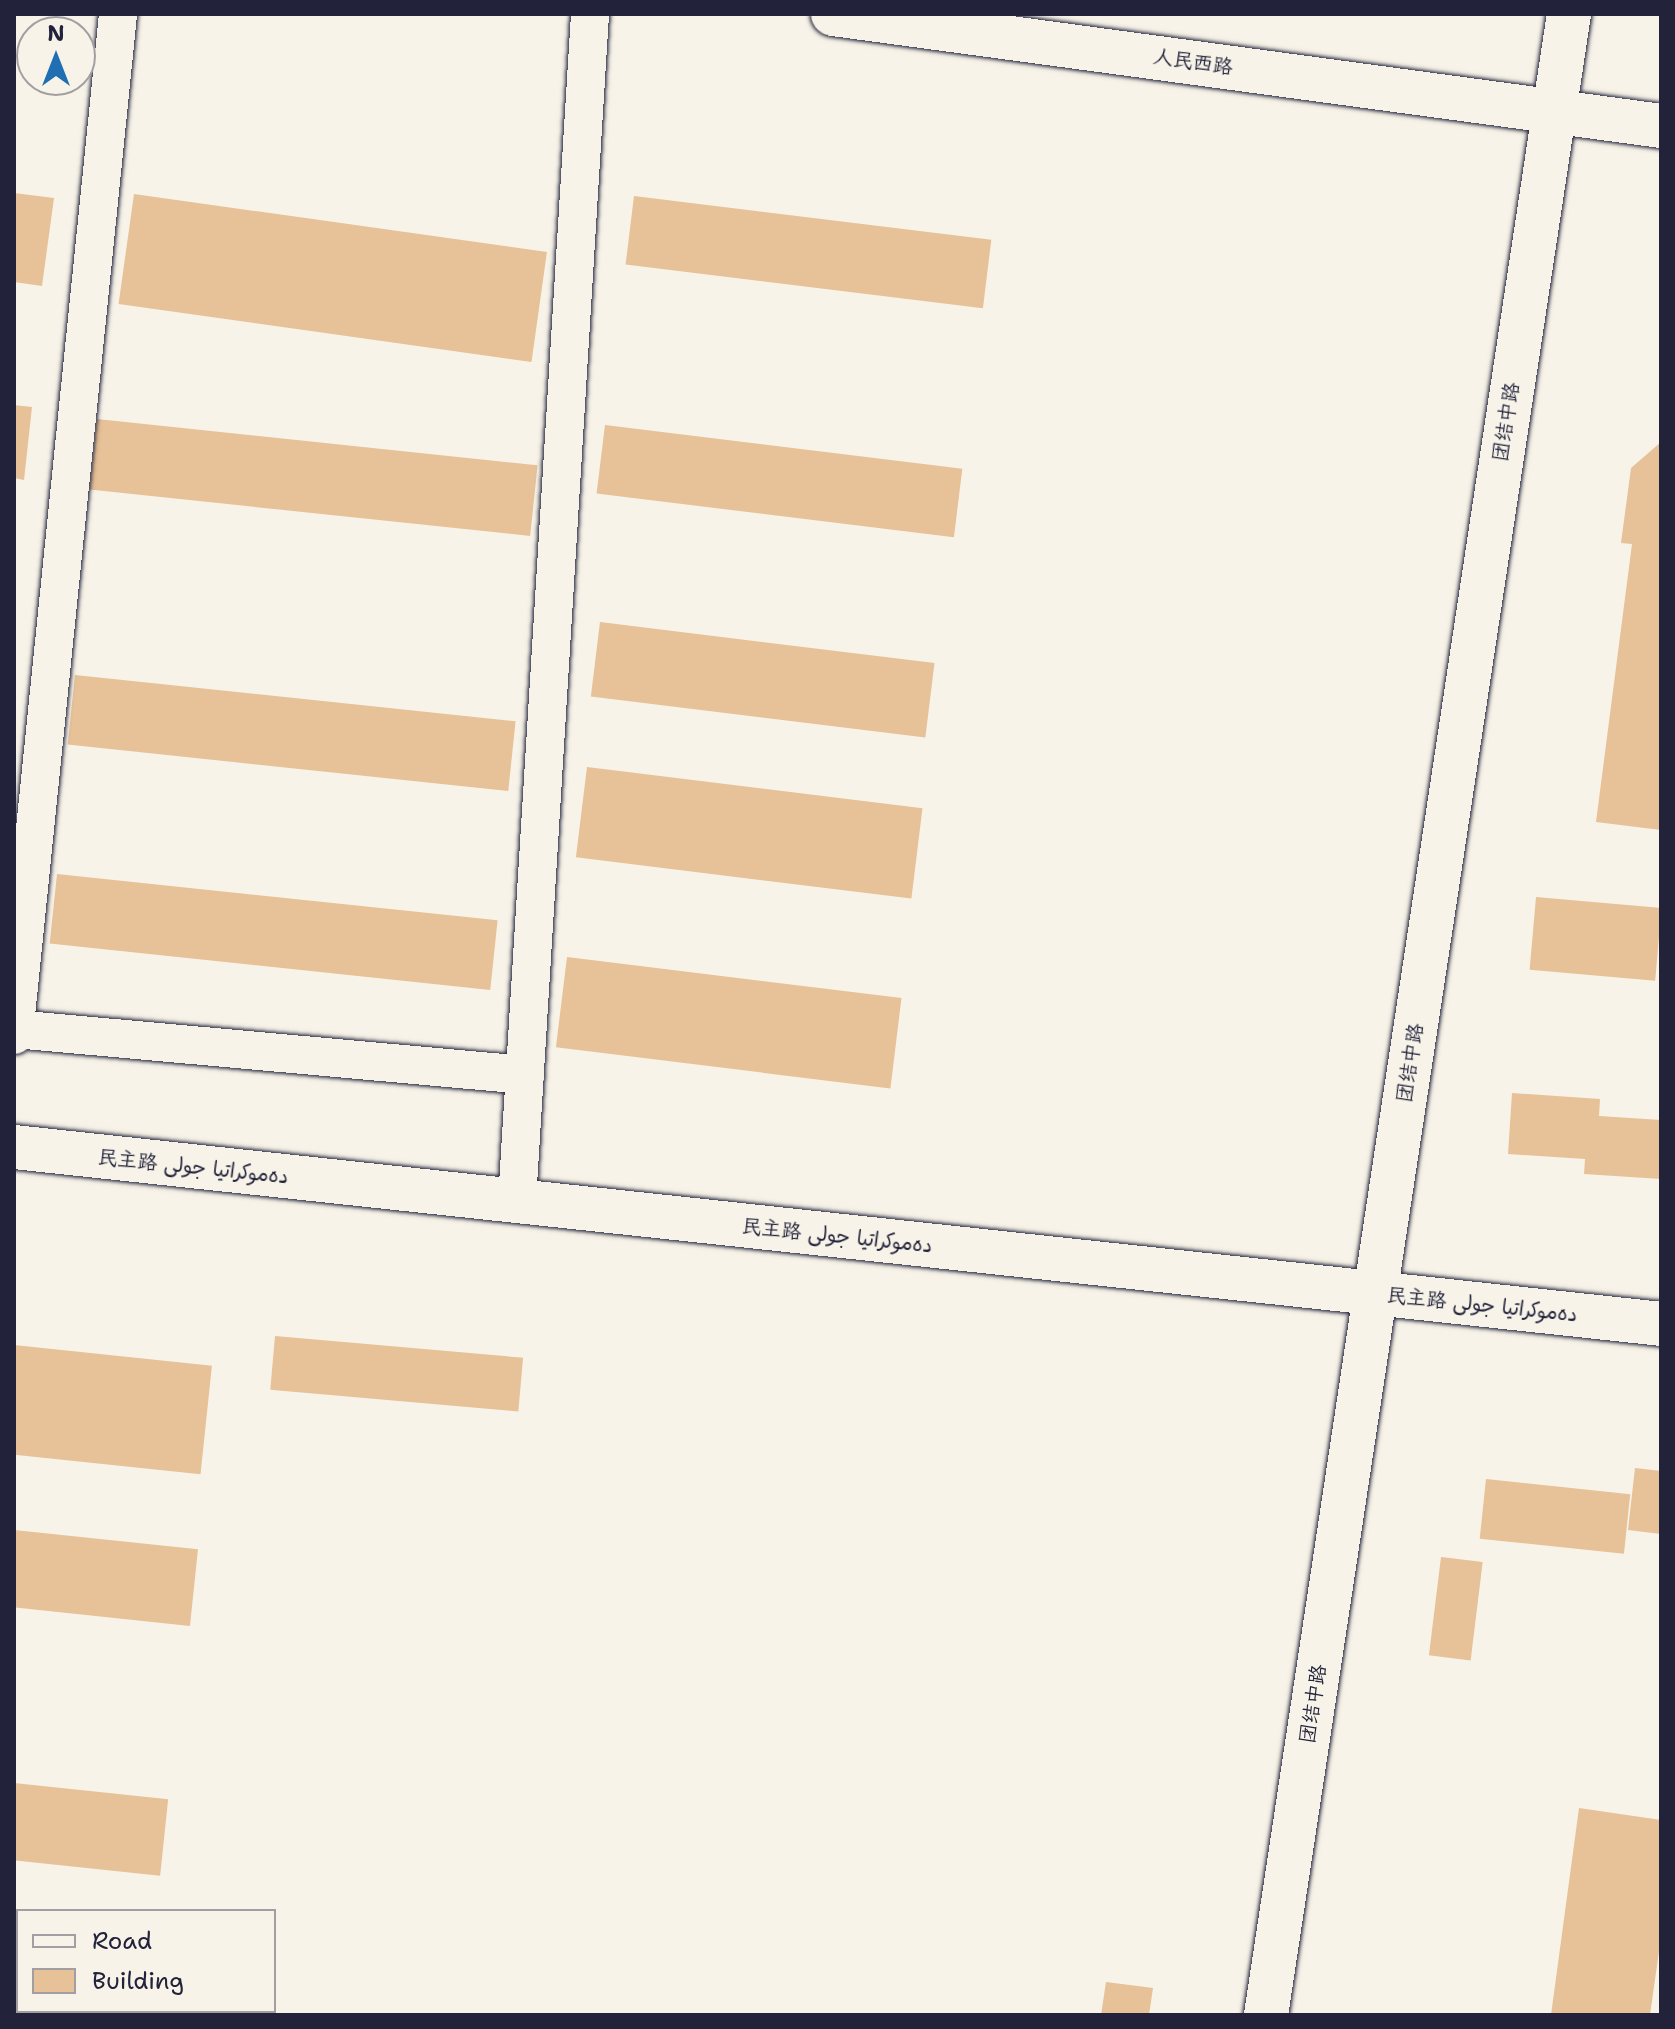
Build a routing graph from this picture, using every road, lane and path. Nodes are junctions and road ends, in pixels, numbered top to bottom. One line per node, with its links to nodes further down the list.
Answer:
1 (118, 14): 7 (street)
2 (590, 14): 9 (street)
3 (833, 14): 5 (main road, 人民西路)
4 (1569, 14): 5 (main road, 团结中路)
5 (1553, 111): 6 (main road, 人民西路); 12 (main road, 团结中路)
6 (1661, 126)
7 (14, 1029): 8 (street); 9 (street)
8 (14, 1035)
9 (525, 1075): 11 (street)
10 (14, 1147): 11 (main road, 民主路 دەموكراتيا جولى)
11 (517, 1201): 12 (main road, 民主路 دەموكراتيا جولى)
12 (1375, 1294): 13 (main road, 民主路 دەموكراتيا جولى); 14 (main road, 团结中路)
13 (1661, 1324)
14 (1266, 2015)

